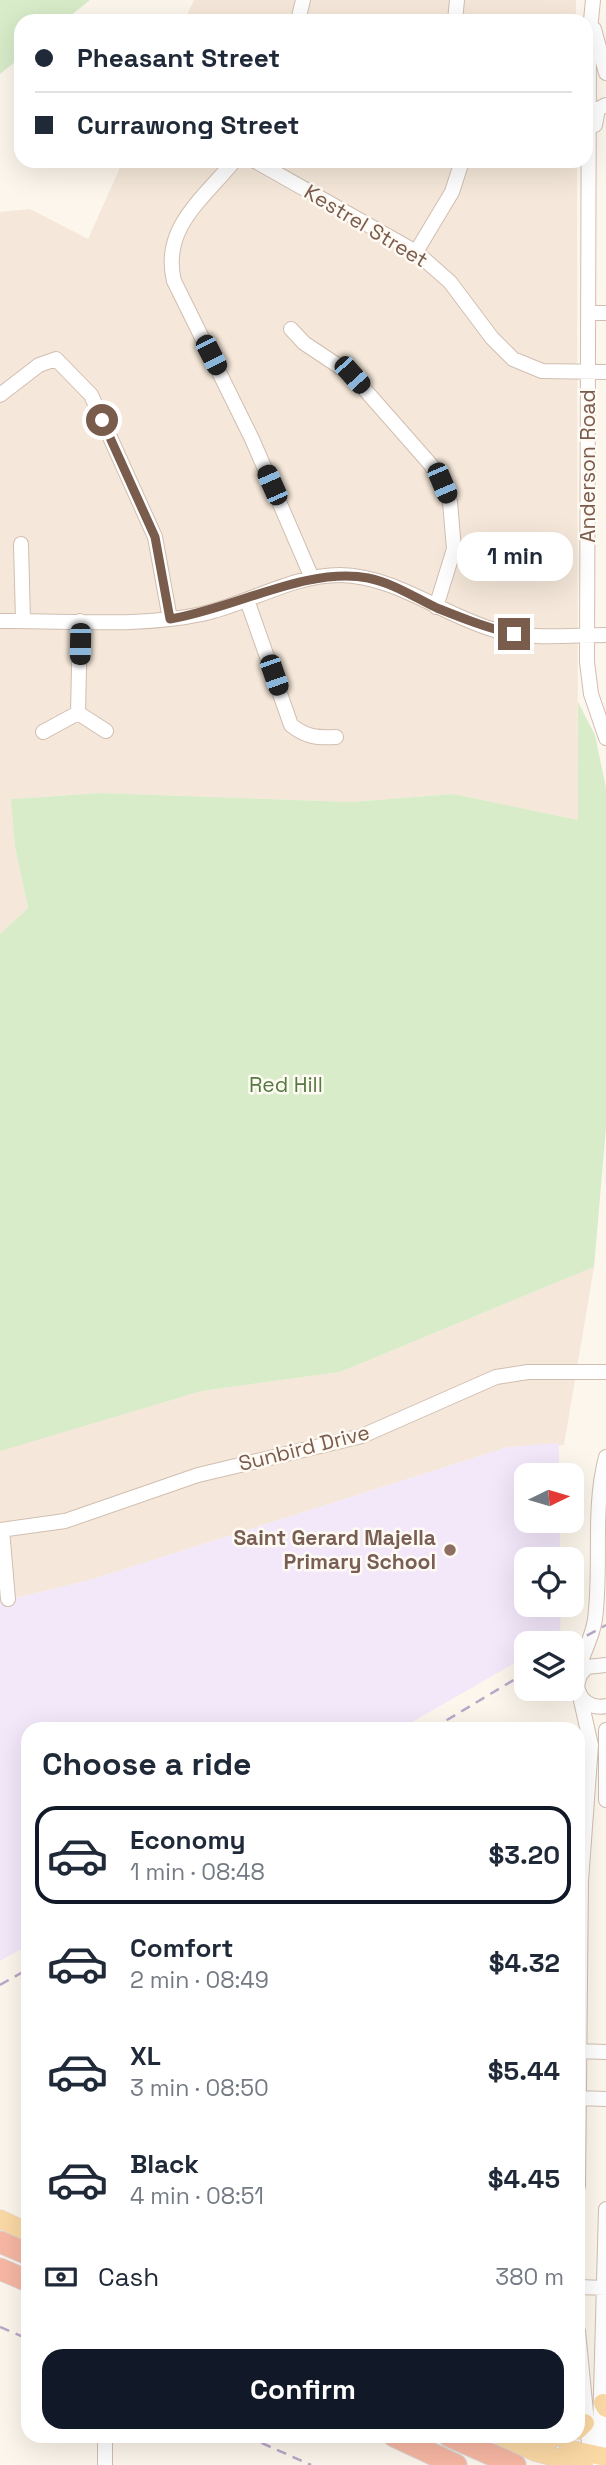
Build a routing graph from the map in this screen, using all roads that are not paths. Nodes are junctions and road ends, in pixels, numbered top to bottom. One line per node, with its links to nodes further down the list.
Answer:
1 (593, 0): 2 (street, Anderson Road)
2 (593, 24): 3 (street, Anderson Road)
3 (606, 73)
4 (606, 105): 9 (street)
5 (228, 168): 18 (street)
6 (266, 168): 10 (street, Kestrel Street)
7 (460, 168): 10 (street)
8 (589, 168): 9 (street, Anderson Road)
9 (589, 192): 11 (street, Anderson Road)
10 (416, 252): 14 (street, Kestrel Street)
11 (588, 313): 12 (street); 14 (street, Anderson Road)
12 (606, 313)
13 (291, 329): 20 (street)
14 (588, 372): 15 (street, Kestrel Street); 25 (street, Anderson Road)
15 (606, 372)
16 (0, 396): 21 (street)
17 (20, 544): 23 (street)
18 (312, 578): 19 (street); 20 (street)
19 (247, 600): 21 (street); 30 (street)
20 (436, 607): 25 (street)
21 (170, 619): 24 (street)
22 (0, 621): 23 (street)
23 (23, 621): 24 (street)
24 (80, 621): 27 (street)
25 (587, 635): 26 (street); 31 (street, Anderson Road)
26 (606, 635)
27 (78, 713): 28 (street); 29 (street)
28 (106, 731)
29 (43, 732)
30 (336, 737)
31 (606, 738)
32 (606, 1372): 35 (street, Sunbird Drive)
33 (606, 1457): 34 (street)
34 (604, 1476): 37 (street)
35 (1, 1530): 36 (street)
36 (8, 1599)
37 (584, 1651)
38 (606, 1665): 39 (street)
39 (584, 1670)
40 (584, 1697): 42 (street)
41 (581, 1701): 45 (street)
42 (606, 1706)
43 (606, 1730): 44 (street)
44 (606, 1800)
45 (585, 1836)
46 (585, 2051): 47 (street)
47 (606, 2052)
48 (585, 2098): 49 (street)
49 (606, 2099)
50 (606, 2209): 58 (street)
51 (0, 2219): 52 (main road)
52 (21, 2229)
53 (0, 2242): 54 (highway)
54 (21, 2251)
55 (0, 2269): 56 (highway)
56 (21, 2278)
57 (585, 2287): 58 (street)
58 (606, 2288): 59 (street)
59 (604, 2405): 66 (street)
60 (585, 2436): 66 (street)
61 (105, 2443): 67 (street)
62 (409, 2443): 68 (highway)
63 (465, 2443): 69 (highway)
64 (516, 2443): 66 (main road)
65 (559, 2443): 66 (main road)
66 (595, 2460)
67 (105, 2465)
68 (456, 2465)
69 (515, 2465)

